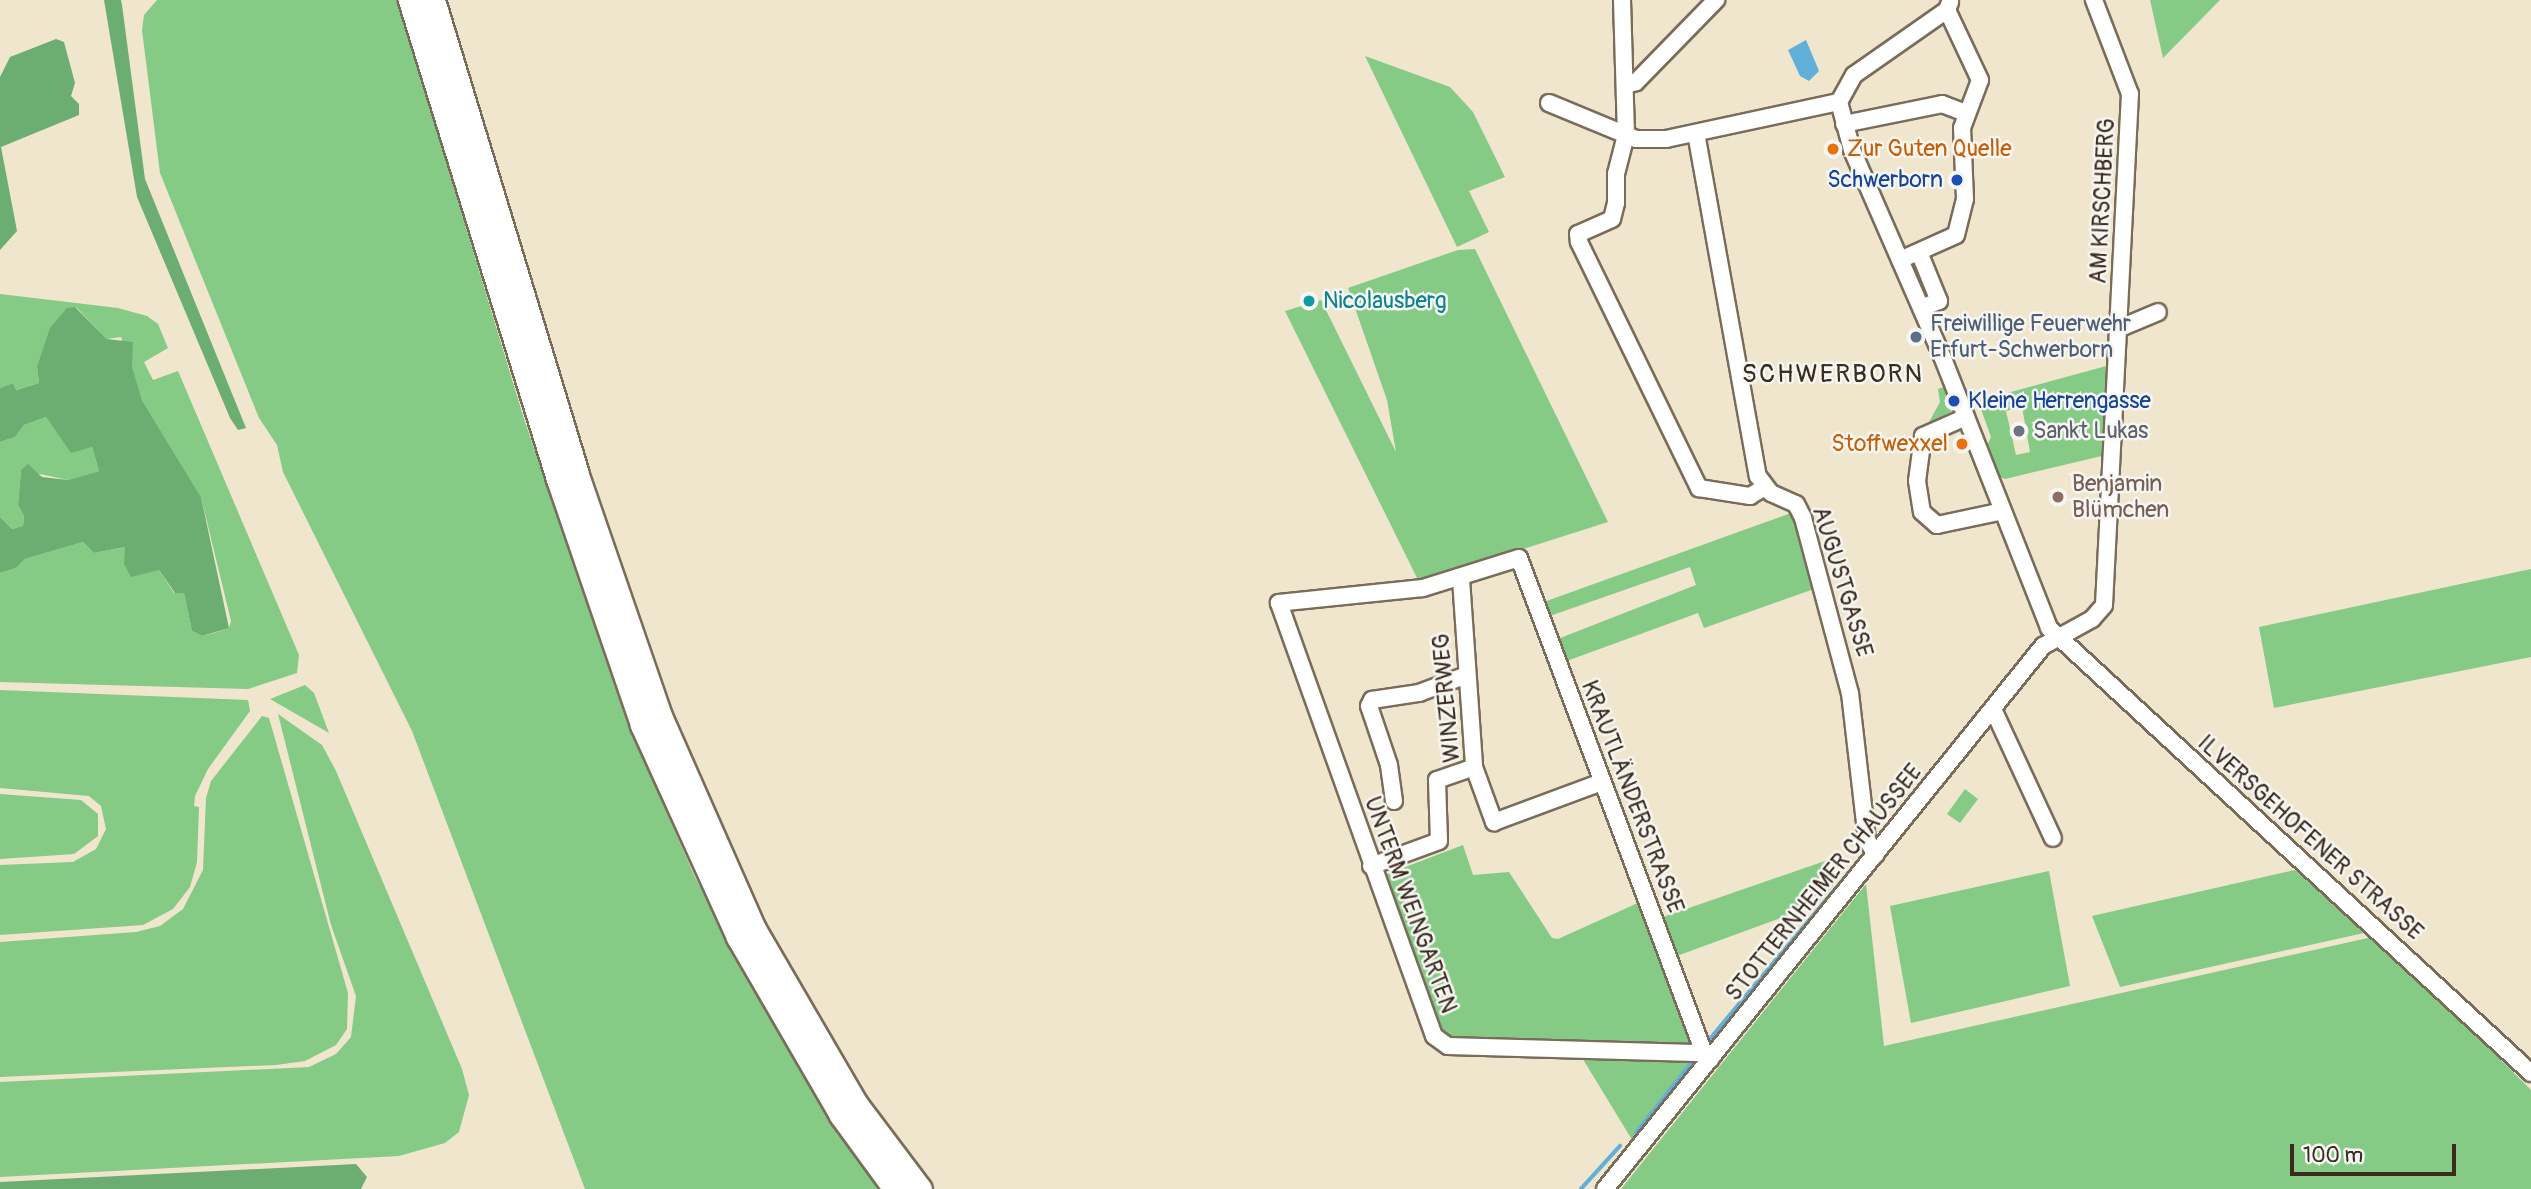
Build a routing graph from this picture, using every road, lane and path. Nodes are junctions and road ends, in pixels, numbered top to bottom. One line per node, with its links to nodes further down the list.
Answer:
1 (410, 0): 34 (highway)
2 (433, 0): 35 (highway)
3 (1622, 0): 7 (street)
4 (1716, 0): 7 (street)
5 (2094, 0): 18 (street, AM KIRSCHBERG)
6 (1949, 5): 8 (street); 10 (street)
7 (1625, 85): 13 (street)
8 (1839, 102): 11 (street, ILVERSGEHOFENER STRASSE); 12 (street)
9 (1549, 103): 13 (street)
10 (1966, 113): 11 (street); 14 (street)
11 (1844, 124): 15 (street, ILVERSGEHOFENER STRASSE)
12 (1696, 133): 13 (street); 20 (street)
13 (1626, 135): 20 (street)
14 (1919, 252): 15 (street); 16 (street)
15 (1900, 260): 16 (street, ILVERSGEHOFENER STRASSE)
16 (1921, 308): 19 (street, ILVERSGEHOFENER STRASSE)
17 (2158, 312): 18 (street)
18 (2120, 328): 23 (street, AM KIRSCHBERG)
19 (1966, 417): 21 (street, ILVERSGEHOFENER STRASSE); 21 (street)
20 (1765, 487): 30 (street, AUGUSTGASSE)
21 (2003, 511): 23 (street, ILVERSGEHOFENER STRASSE)
22 (1461, 579): 24 (street, WINZERWEG); 27 (street, KRAUTLÄNDERSTRASSE); 31 (street, UNTERM WEINGARTEN)
23 (2057, 637): 25 (street, STOTTERNHEIMER CHAUSSEE); 33 (street, ILVERSGEHOFENER STRASSE)
24 (1466, 675): 26 (street, WINZERWEG); 28 (street)
25 (1993, 709): 29 (street); 30 (street, STOTTERNHEIMER CHAUSSEE)
26 (1474, 767): 27 (street, WINZERWEG); 31 (street)
27 (1602, 782): 32 (street, KRAUTLÄNDERSTRASSE)
28 (1394, 800)
29 (2053, 838)
30 (1876, 855): 32 (street, STOTTERNHEIMER CHAUSSEE)
31 (1371, 866): 32 (street, UNTERM WEINGARTEN)
32 (1707, 1056): 36 (street, STOTTERNHEIMER CHAUSSEE)
33 (2531, 1073)
34 (895, 1189)
35 (920, 1189)
36 (1605, 1189)

